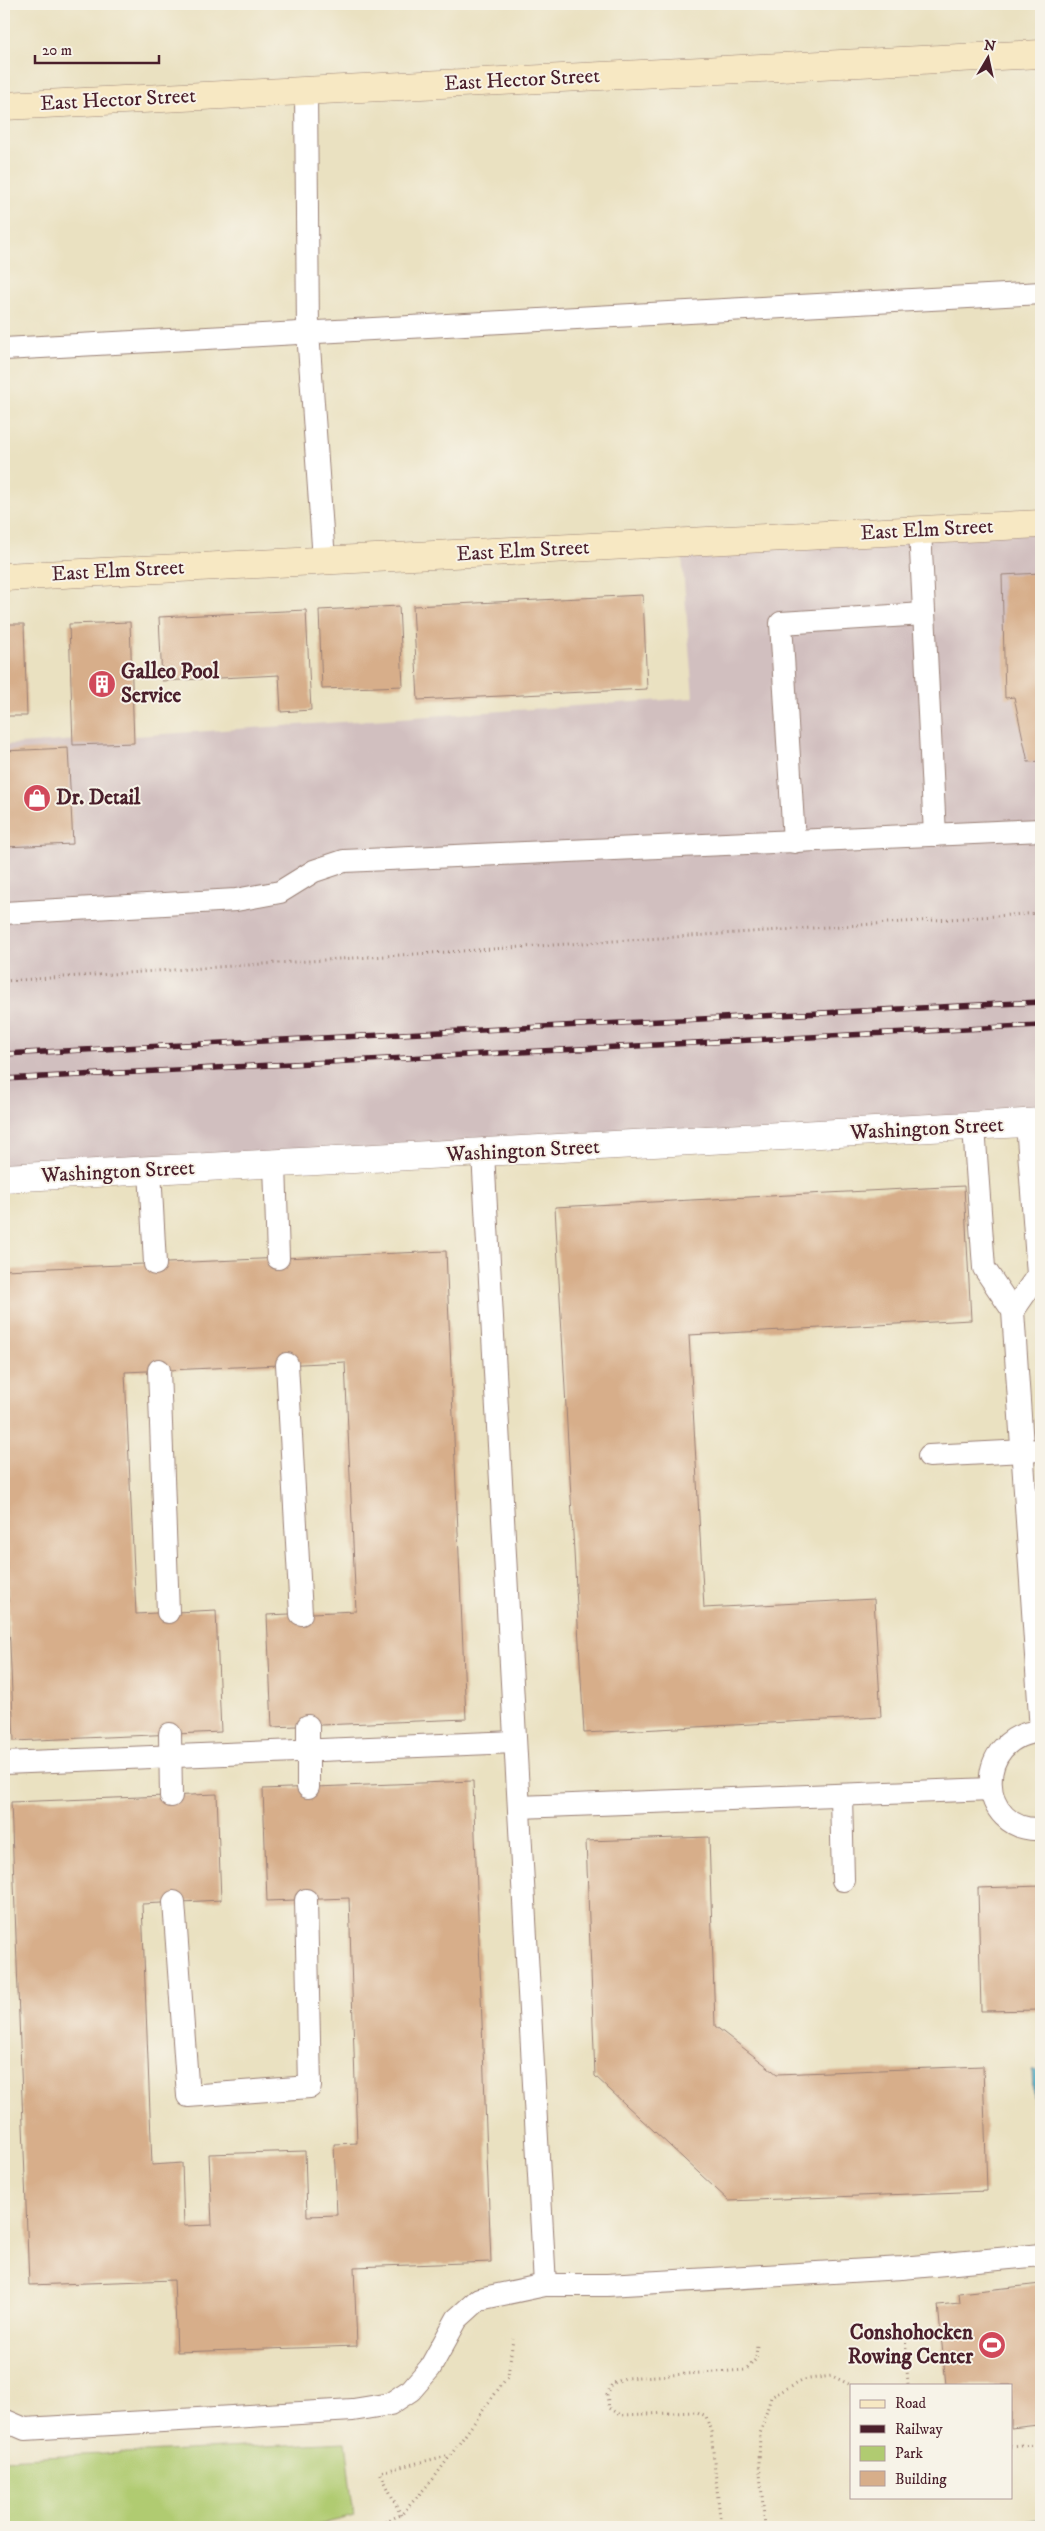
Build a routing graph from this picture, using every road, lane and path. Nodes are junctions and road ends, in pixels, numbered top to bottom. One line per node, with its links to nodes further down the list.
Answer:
1 (1041, 54): 2 (main road, East Hector Street)
2 (306, 91): 3 (main road, East Hector Street); 5 (lane)
3 (4, 106)
4 (1041, 293): 5 (lane)
5 (308, 332): 6 (lane); 9 (lane)
6 (4, 349)
7 (1041, 524): 8 (main road, East Elm Street)
8 (920, 530): 9 (main road, East Elm Street); 11 (lane)
9 (324, 560): 10 (main road, East Elm Street)
10 (4, 577)
11 (924, 614): 13 (lane); 14 (lane)
12 (1041, 830): 13 (lane)
13 (935, 835): 14 (lane)
14 (794, 842): 15 (lane)
15 (4, 913)
16 (1041, 913): 17 (path)
17 (4, 981)
18 (1034, 1123): 19 (street, Washington Street); 26 (lane)
19 (974, 1127): 20 (street, Washington Street); 26 (lane)
20 (483, 1153): 21 (street, Washington Street); 35 (lane)
21 (275, 1164): 22 (street, Washington Street); 24 (lane)
22 (150, 1170): 23 (street, Washington Street); 25 (lane)
23 (4, 1178)
24 (278, 1258)
25 (155, 1264)
26 (1014, 1311): 29 (lane)
27 (287, 1364): 32 (lane)
28 (159, 1370): 31 (lane)
29 (1032, 1451): 30 (lane); 34 (lane)
30 (928, 1456)
31 (168, 1612)
32 (301, 1614)
33 (308, 1726): 37 (lane)
34 (1041, 1731): 40 (lane)
35 (515, 1742): 37 (lane); 43 (lane)
36 (171, 1745): 37 (lane); 38 (lane); 42 (lane)
37 (309, 1751): 39 (lane)
38 (4, 1763)
39 (308, 1787)
40 (991, 1789): 41 (lane); 44 (lane)
41 (841, 1795): 43 (lane); 45 (lane)
42 (171, 1796)
43 (519, 1807): 49 (lane)
44 (1041, 1829)
45 (843, 1880)
46 (306, 1900): 47 (lane)
47 (174, 1902)
48 (1041, 2255): 49 (lane)
49 (545, 2285): 55 (lane)
50 (905, 2334): 53 (path)
51 (513, 2339): 58 (path)
52 (757, 2344): 61 (path)
53 (908, 2384)
54 (850, 2385): 62 (path)
55 (4, 2420)
56 (1041, 2444): 57 (path)
57 (1012, 2447)
58 (451, 2455): 59 (path); 59 (path)
59 (401, 2515): 60 (path)
60 (371, 2527)
61 (722, 2527)
62 (765, 2527)

